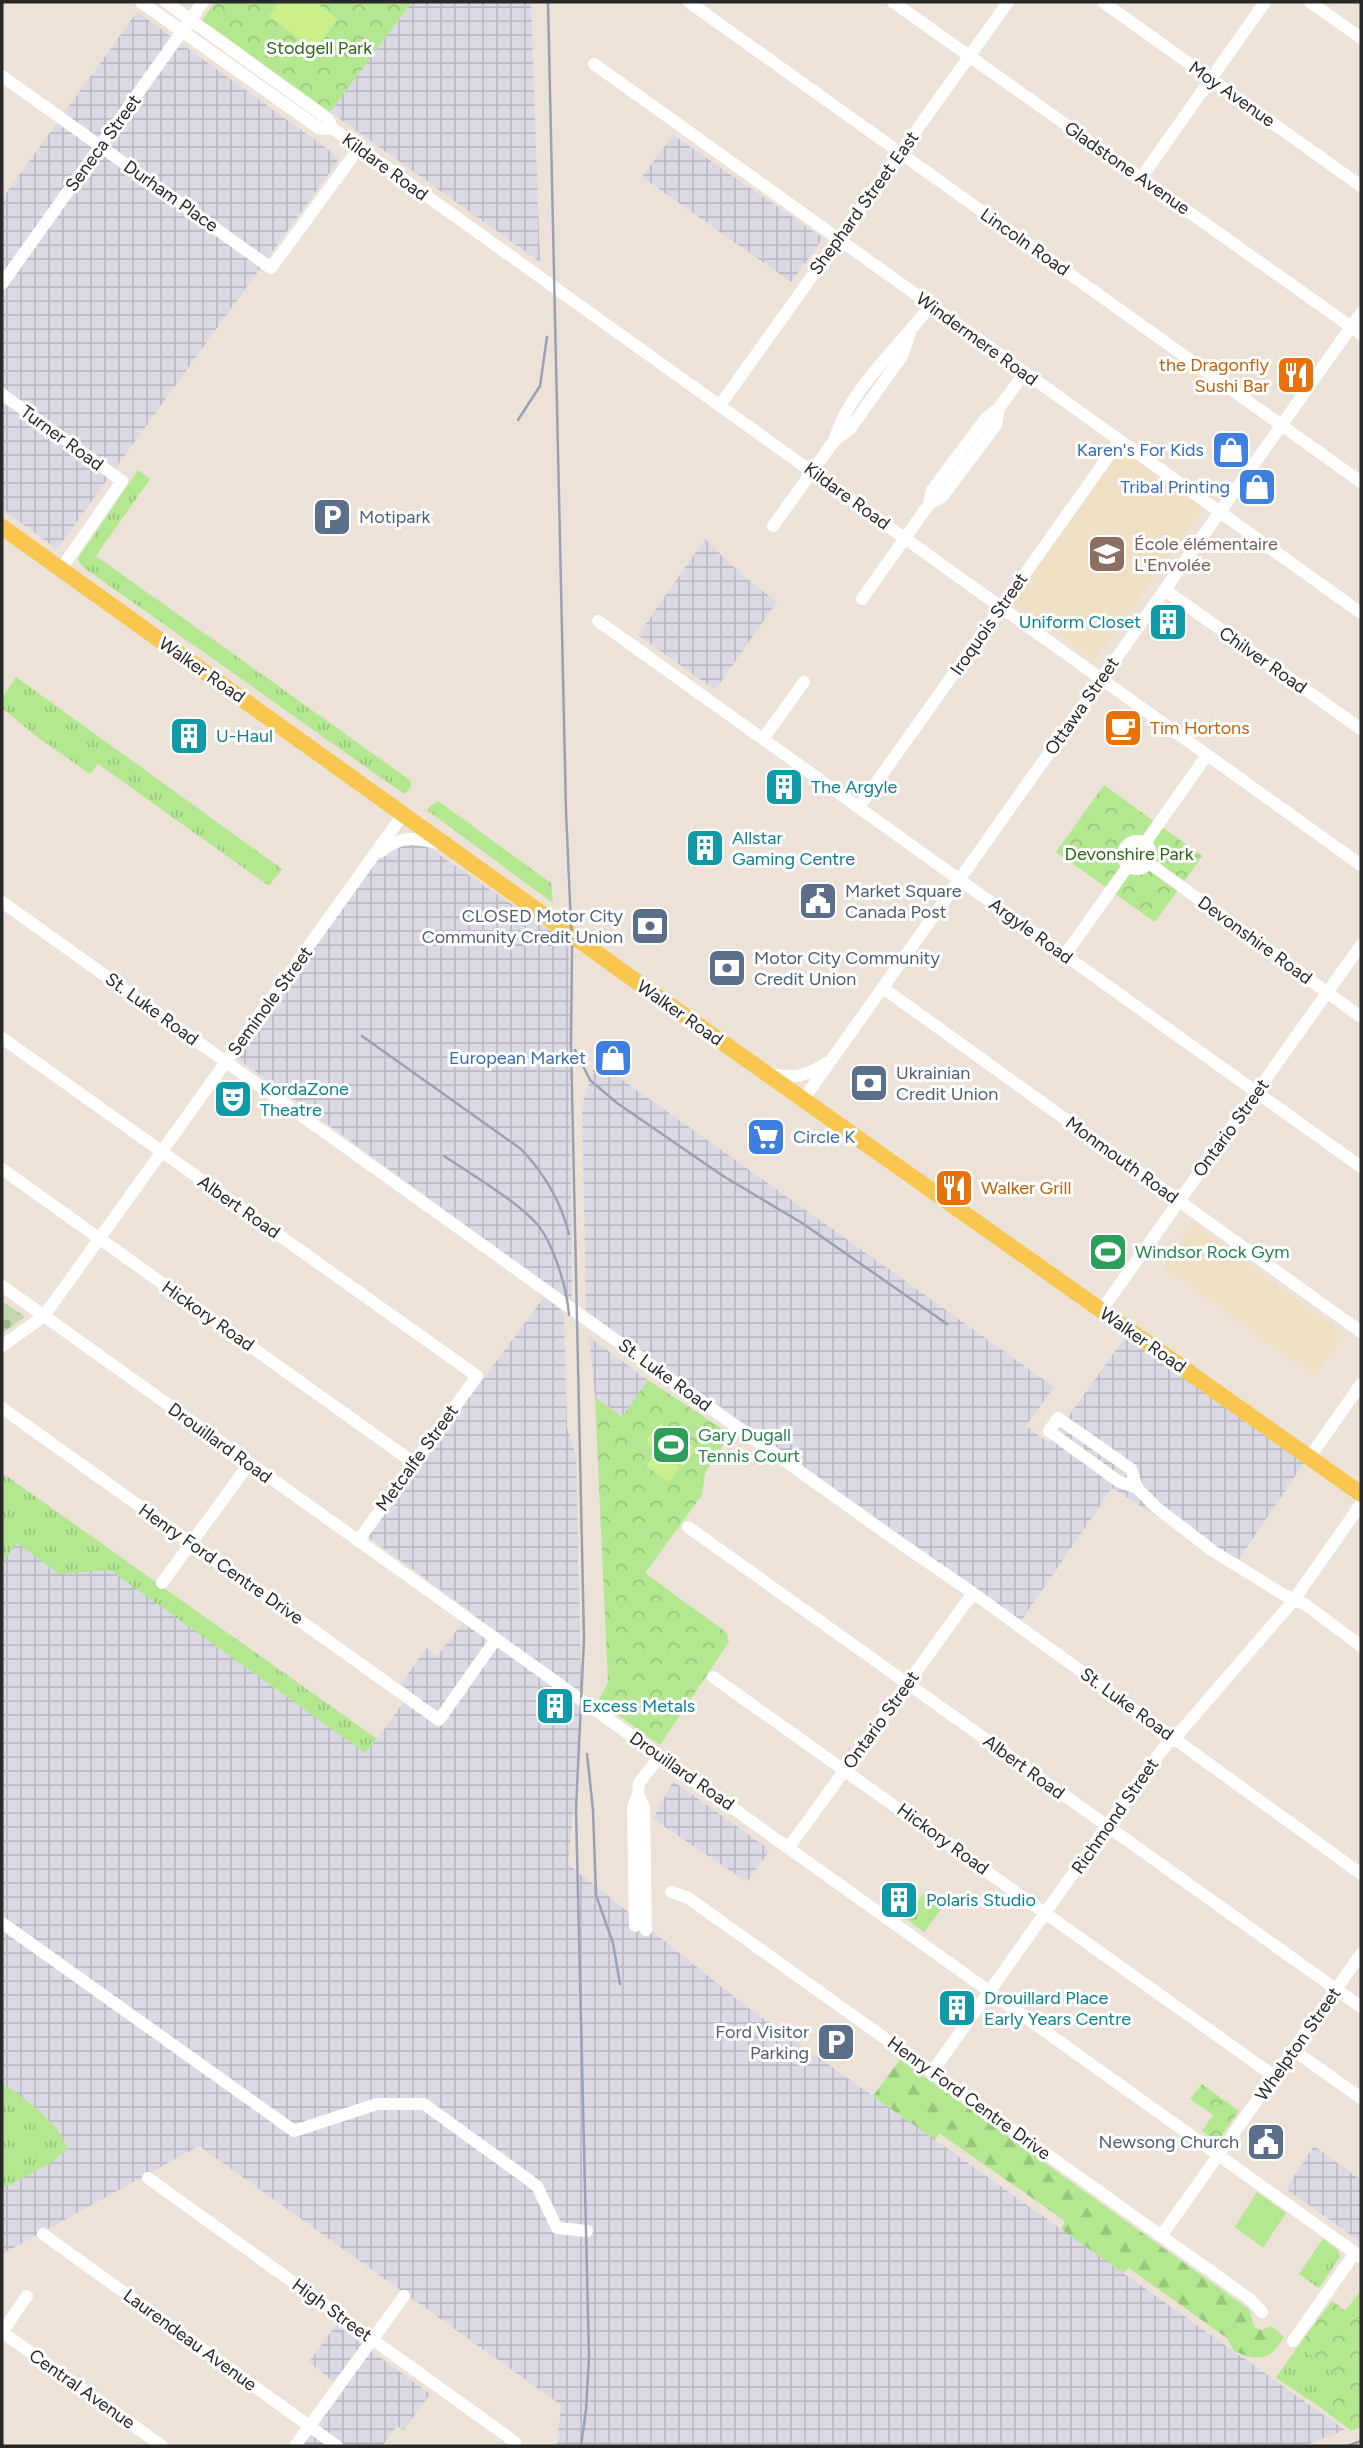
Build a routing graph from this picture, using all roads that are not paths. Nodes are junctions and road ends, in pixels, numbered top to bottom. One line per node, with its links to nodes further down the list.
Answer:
1 (141, 2): 10 (street, Kildare Road)
2 (166, 2): 10 (street, Kildare Road)
3 (203, 2): 10 (street, Seneca Street)
4 (689, 2): 18 (street, Lincoln Road)
5 (893, 2): 12 (street, Gladstone Avenue)
6 (1007, 2): 12 (street, Shephard Street East)
7 (1103, 2): 15 (street, Moy Avenue)
8 (1265, 2): 15 (street)
9 (1310, 2): 11 (street)
10 (186, 26): 16 (street, Seneca Street); 17 (street, Kildare Road)
11 (1361, 38)
12 (969, 56): 18 (street, Shephard Street East); 19 (street, Gladstone Avenue)
13 (594, 64): 21 (street, Windermere Road)
14 (2, 76): 16 (street, Durham Place)
15 (1211, 79): 19 (street); 20 (street, Moy Avenue)
16 (100, 146): 17 (street, Durham Place); 22 (street, Seneca Street)
17 (359, 148): 28 (street, Kildare Road)
18 (900, 153): 21 (street, Shephard Street East); 29 (street, Lincoln Road)
19 (1141, 177): 25 (street, Gladstone Avenue)
20 (1361, 186)
21 (838, 238): 23 (street, Windermere Road); 28 (street, Shephard Street East)
22 (2, 284)
23 (930, 305): 26 (street, Windermere Road); 31 (street)
24 (1361, 313): 25 (street, Ottawa Street)
25 (1356, 330): 29 (street, Ottawa Street)
26 (1025, 372): 30 (street, Windermere Road); 36 (street)
27 (2, 394): 37 (street, Turner Road)
28 (720, 405): 31 (street, Kildare Road)
29 (1282, 425): 32 (street, Lincoln Road); 33 (street, Ottawa Street)
30 (1120, 440): 33 (street, Windermere Road); 40 (street, Iroquois Street)
31 (812, 472): 34 (street); 36 (street, Kildare Road)
32 (1361, 482)
33 (1220, 512): 38 (street, Ottawa Street); 41 (street, Windermere Road)
34 (773, 526)
35 (2, 527): 37 (main road, Walker Road)
36 (905, 538): 39 (street); 40 (street, Kildare Road)
37 (61, 569): 49 (main road, Walker Road)
38 (1165, 590): 43 (street, Ottawa Street); 45 (street, Chilver Road)
39 (863, 599)
40 (1001, 607): 43 (street, Kildare Road); 48 (street, Iroquois Street)
41 (1361, 613)
42 (598, 621): 46 (street, Argyle Road)
43 (1101, 679): 47 (street, Kildare Road); 56 (street, Ottawa Street)
44 (804, 682): 46 (street)
45 (1361, 729)
46 (763, 739): 48 (street, Argyle Road)
47 (1208, 755): 50 (street); 54 (street, Kildare Road)
48 (859, 807): 56 (street, Argyle Road)
49 (404, 813): 51 (main road, Walker Road); 52 (street, Seminole Street)
50 (1145, 843): 53 (street); 55 (street)
51 (450, 847): 52 (street); 66 (main road, Walker Road)
52 (374, 857): 65 (street, Seminole Street)
53 (1149, 863): 55 (street); 61 (street, Devonshire Road)
54 (1361, 865)
55 (1128, 866): 59 (street)
56 (960, 879): 59 (street, Argyle Road); 60 (street, Ottawa Street)
57 (2, 902): 65 (street, St. Luke Road)
58 (1361, 945): 61 (street, Ontario Street)
59 (1065, 955): 67 (street, Argyle Road)
60 (883, 988): 64 (street, Ottawa Street); 72 (street, Monmouth Road)
61 (1327, 992): 62 (street, Devonshire Road); 67 (street, Ontario Street)
62 (1361, 1017)
63 (2, 1038): 69 (street, Albert Road)
64 (832, 1059): 66 (street); 68 (street, Ottawa Street)
65 (226, 1062): 69 (street, Seminole Street); 92 (street, St. Luke Road)
66 (767, 1074): 68 (main road, Walker Road)
67 (1257, 1092): 70 (street, Argyle Road); 72 (street, Ontario Street)
68 (803, 1100): 75 (main road, Walker Road)
69 (162, 1152): 73 (street, Seminole Street); 79 (street, Albert Road)
70 (1361, 1167)
71 (2, 1169): 73 (street, Hickory Road)
72 (1179, 1201): 75 (street, Ontario Street); 77 (street, Monmouth Road)
73 (99, 1239): 76 (street, Seminole Street); 83 (street, Hickory Road)
74 (2, 1286): 76 (street, Drouillard Road)
75 (1101, 1311): 82 (main road, Walker Road)
76 (44, 1316): 78 (street, Seminole Street); 84 (street, Drouillard Road)
77 (1361, 1332)
78 (2, 1346)
79 (477, 1376): 83 (street, Metcalfe Street)
80 (1361, 1384): 82 (street)
81 (2, 1408): 90 (street, Henry Ford Centre Drive)
82 (1309, 1458): 86 (main road, Walker Road)
83 (414, 1463): 89 (street, Metcalfe Street)
84 (249, 1464): 89 (street, Drouillard Road); 90 (street)
85 (1137, 1488): 85 (street); 93 (street)
86 (1361, 1494)
87 (1361, 1504): 93 (street, Richmond Street)
88 (688, 1527): 97 (street, Albert Road)
89 (358, 1541): 94 (street, Drouillard Road)
90 (191, 1543): 91 (street); 94 (street, Henry Ford Centre Drive)
91 (162, 1583)
92 (972, 1592): 97 (street, Ontario Street); 98 (street, St. Luke Road)
93 (1293, 1601): 95 (street); 98 (street, Richmond Street)
94 (496, 1639): 99 (street, Drouillard Road)
95 (1361, 1646)
96 (713, 1677): 100 (street, Hickory Road)
97 (908, 1684): 100 (street, Ontario Street); 101 (street, Albert Road)
98 (1175, 1738): 101 (street, Richmond Street); 103 (street, St. Luke Road)
99 (660, 1756): 102 (street, Drouillard Road); 107 (street)
100 (846, 1770): 102 (street, Ontario Street); 105 (street, Hickory Road)
101 (1108, 1827): 105 (street, Richmond Street); 109 (street, Albert Road)
102 (789, 1847): 110 (street, Drouillard Road)
103 (1361, 1874)
104 (671, 1892): 113 (street, Henry Ford Centre Drive)
105 (1046, 1913): 110 (street, Richmond Street); 114 (street, Hickory Road)
106 (2, 1923): 118 (street)
107 (640, 1928)
108 (1361, 1954): 109 (street, Whelpton Street)
109 (1336, 1989): 111 (street, Albert Road); 112 (street, Whelpton Street)
110 (990, 1991): 113 (street, Richmond Street); 116 (street, Drouillard Road)
111 (1361, 2007)
112 (1293, 2050): 114 (street, Whelpton Street); 115 (street)
113 (932, 2072): 120 (street, Henry Ford Centre Drive)
114 (1274, 2076): 116 (street, Whelpton Street)
115 (1361, 2098)
116 (1219, 2155): 120 (street, Whelpton Street); 121 (street, Drouillard Road)
117 (148, 2178): 126 (street, High Street)
118 (587, 2231)
119 (43, 2234): 128 (street, Laurendeau Avenue)
120 (1161, 2236): 124 (street, Henry Ford Centre Drive)
121 (1358, 2255): 127 (street)
122 (27, 2296): 125 (street)
123 (404, 2296): 126 (street)
124 (1262, 2312)
125 (2, 2332): 130 (street, Central Avenue)
126 (373, 2339): 128 (street); 129 (street, High Street)
127 (1293, 2341)
128 (310, 2426): 131 (street); 132 (street, Laurendeau Avenue)
129 (515, 2444)
130 (162, 2446)
131 (295, 2446)
132 (337, 2446)

